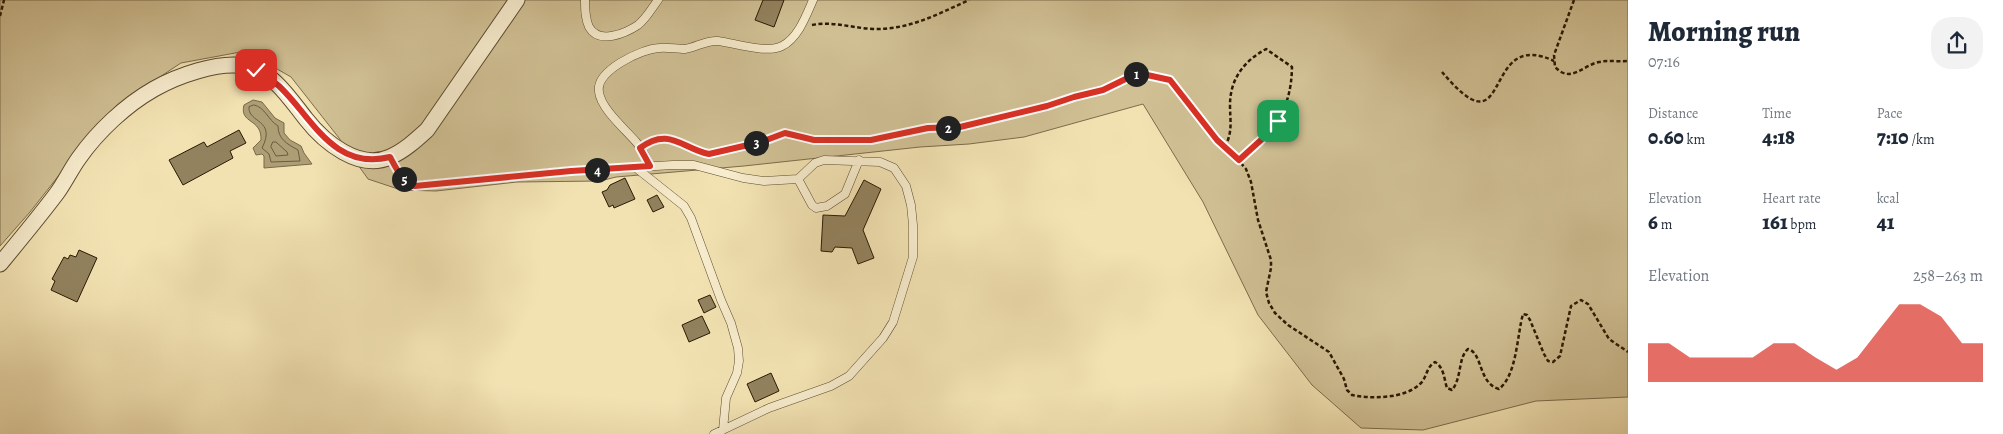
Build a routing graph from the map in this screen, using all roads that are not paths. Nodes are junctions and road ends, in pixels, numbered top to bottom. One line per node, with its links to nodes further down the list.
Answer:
1 (517, 0): 5 (street)
2 (585, 0): 3 (lane)
3 (658, 0)
4 (813, 0): 7 (lane)
5 (390, 157): 8 (lane); 10 (street)
6 (859, 160): 9 (lane); 9 (lane); 11 (lane)
7 (650, 166): 8 (lane); 9 (lane)
8 (635, 167): 11 (lane)
9 (798, 179)
10 (0, 264)
11 (722, 430): 12 (lane)
12 (714, 434)

